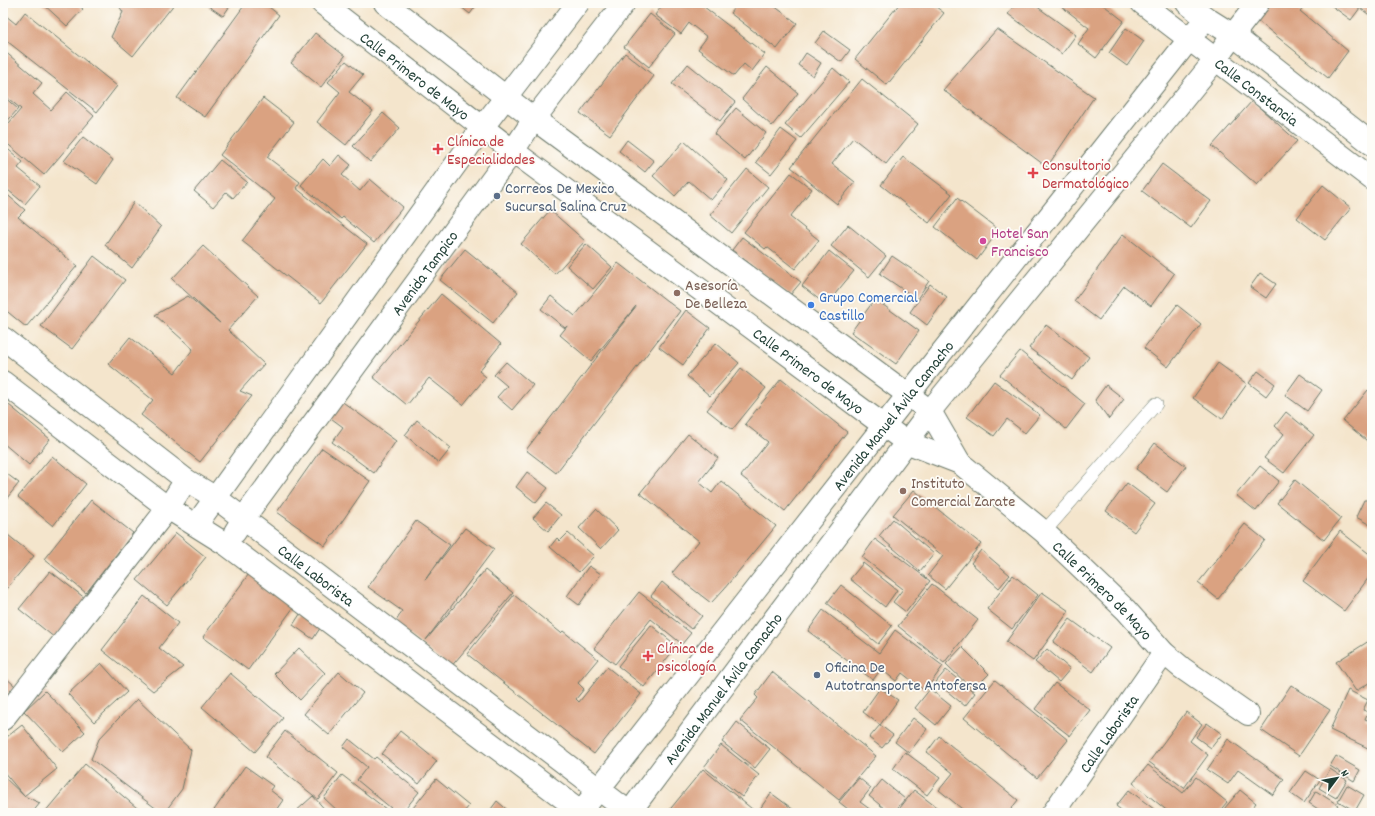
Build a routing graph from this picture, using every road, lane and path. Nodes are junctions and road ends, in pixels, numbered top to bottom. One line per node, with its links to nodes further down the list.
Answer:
1 (322, 3): 14 (street, Calle Primero de Mayo)
2 (385, 3): 12 (street, Calle Primero de Mayo)
3 (578, 3): 12 (street)
4 (624, 3): 13 (street, Avenida Tampico)
5 (1142, 3): 10 (street, Calle Constancia)
6 (1187, 3): 8 (street, Calle Constancia)
7 (1258, 3): 9 (street, Avenida Manuel Ávila Camacho)
8 (1206, 18): 9 (street, Calle Constancia); 10 (street, Avenida Manuel Ávila Camacho)
9 (1233, 35): 11 (street, Avenida Manuel Ávila Camacho); 15 (street, Calle Constancia)
10 (1189, 39): 11 (street, Calle Constancia); 20 (street, Avenida Manuel Ávila Camacho)
11 (1216, 60): 17 (street, Calle Constancia); 22 (street, Avenida Manuel Ávila Camacho)
12 (505, 98): 13 (street, Calle Primero de Mayo); 14 (street)
13 (534, 119): 16 (street, Avenida Tampico); 20 (street, Calle Primero de Mayo)
14 (482, 128): 16 (street, Calle Primero de Mayo); 27 (street)
15 (1372, 144)
16 (513, 151): 23 (street, Calle Primero de Mayo); 29 (street, Avenida Tampico)
17 (1372, 179)
18 (3, 338): 26 (street, Calle Laborista)
19 (5, 388): 28 (street, Calle Laborista)
20 (908, 395): 22 (street, Calle Primero de Mayo); 23 (street, Avenida Manuel Ávila Camacho)
21 (1156, 404): 31 (lane)
22 (930, 411): 24 (street, Avenida Manuel Ávila Camacho); 25 (street, Calle Primero de Mayo)
23 (885, 424): 24 (street, Calle Primero de Mayo); 36 (street, Avenida Manuel Ávila Camacho)
24 (906, 442): 25 (street, Calle Primero de Mayo); 38 (street, Avenida Manuel Ávila Camacho)
25 (960, 463): 31 (street, Calle Primero de Mayo)
26 (186, 480): 27 (street, Calle Laborista); 28 (street)
27 (216, 498): 29 (street, Calle Laborista); 30 (street)
28 (168, 508): 30 (street, Calle Laborista); 35 (street)
29 (243, 519): 32 (street, Avenida Tampico); 36 (street, Calle Laborista)
30 (196, 525): 32 (street, Calle Laborista)
31 (1044, 532): 33 (street, Calle Primero de Mayo)
32 (227, 545): 37 (street, Calle Laborista)
33 (1164, 654): 34 (street, Calle Primero de Mayo); 39 (street, Calle Laborista)
34 (1248, 714)
35 (3, 719)
36 (599, 790): 37 (street, Avenida Manuel Ávila Camacho); 38 (street, Calle Laborista)
37 (582, 812)
38 (629, 813)
39 (1053, 813)

